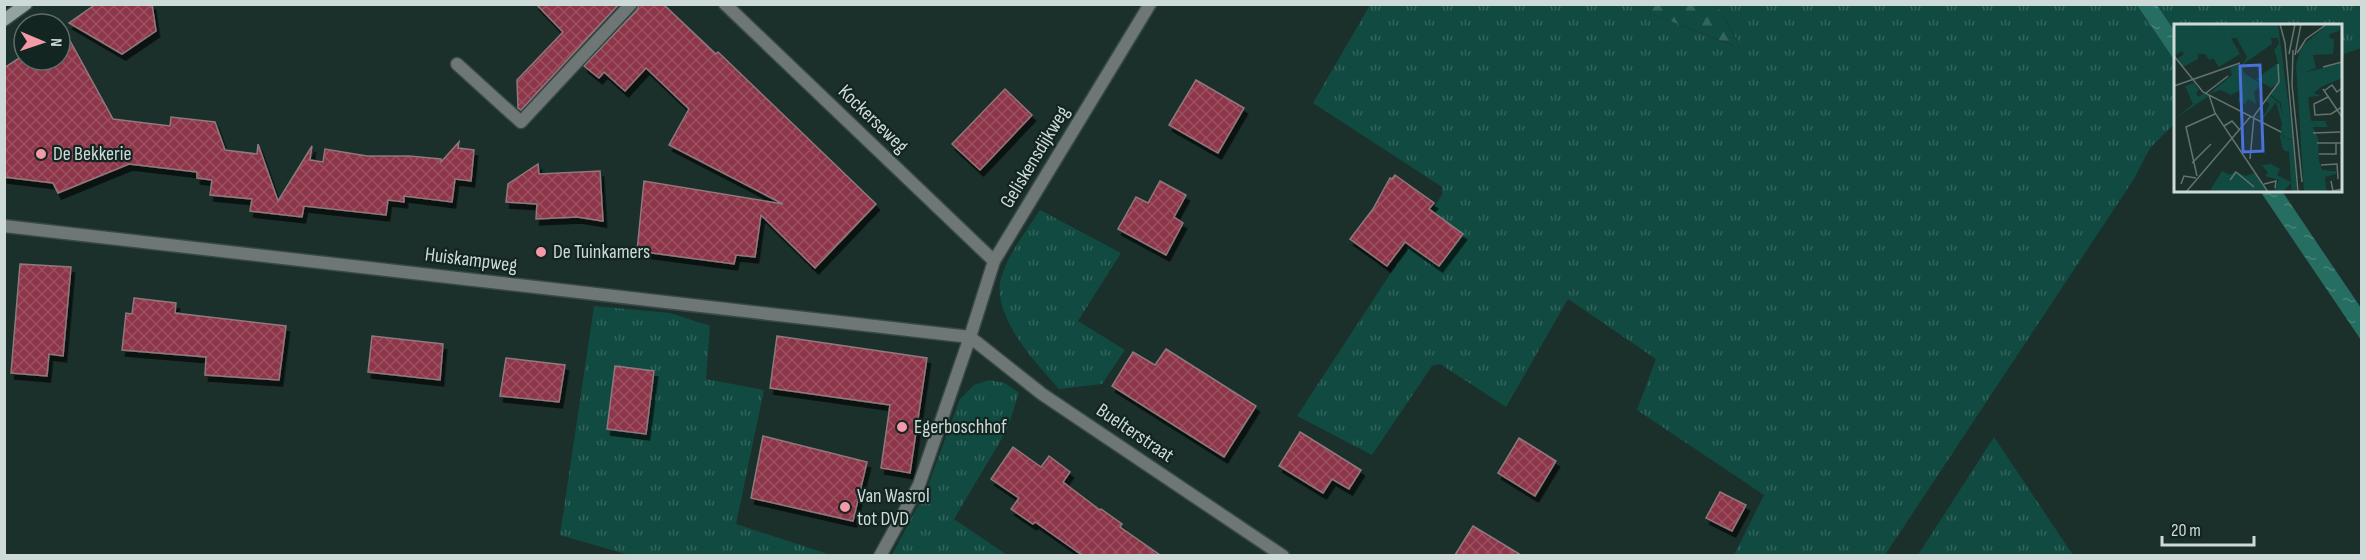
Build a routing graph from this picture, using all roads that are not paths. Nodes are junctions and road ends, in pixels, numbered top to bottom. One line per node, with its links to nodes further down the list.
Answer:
1 (26, 4): 5 (street)
2 (631, 4): 6 (street)
3 (725, 4): 8 (street, Kockerseweg)
4 (1150, 4): 8 (street, Geliskensdijkweg)
5 (4, 20)
6 (457, 64)
7 (4, 226): 9 (street, Huiskampweg)
8 (994, 261): 9 (street, Geliskensdijkweg)
9 (970, 336): 10 (street, Geliskensdijkweg); 11 (street, Buelterstraat)
10 (880, 555)
11 (1283, 555)

